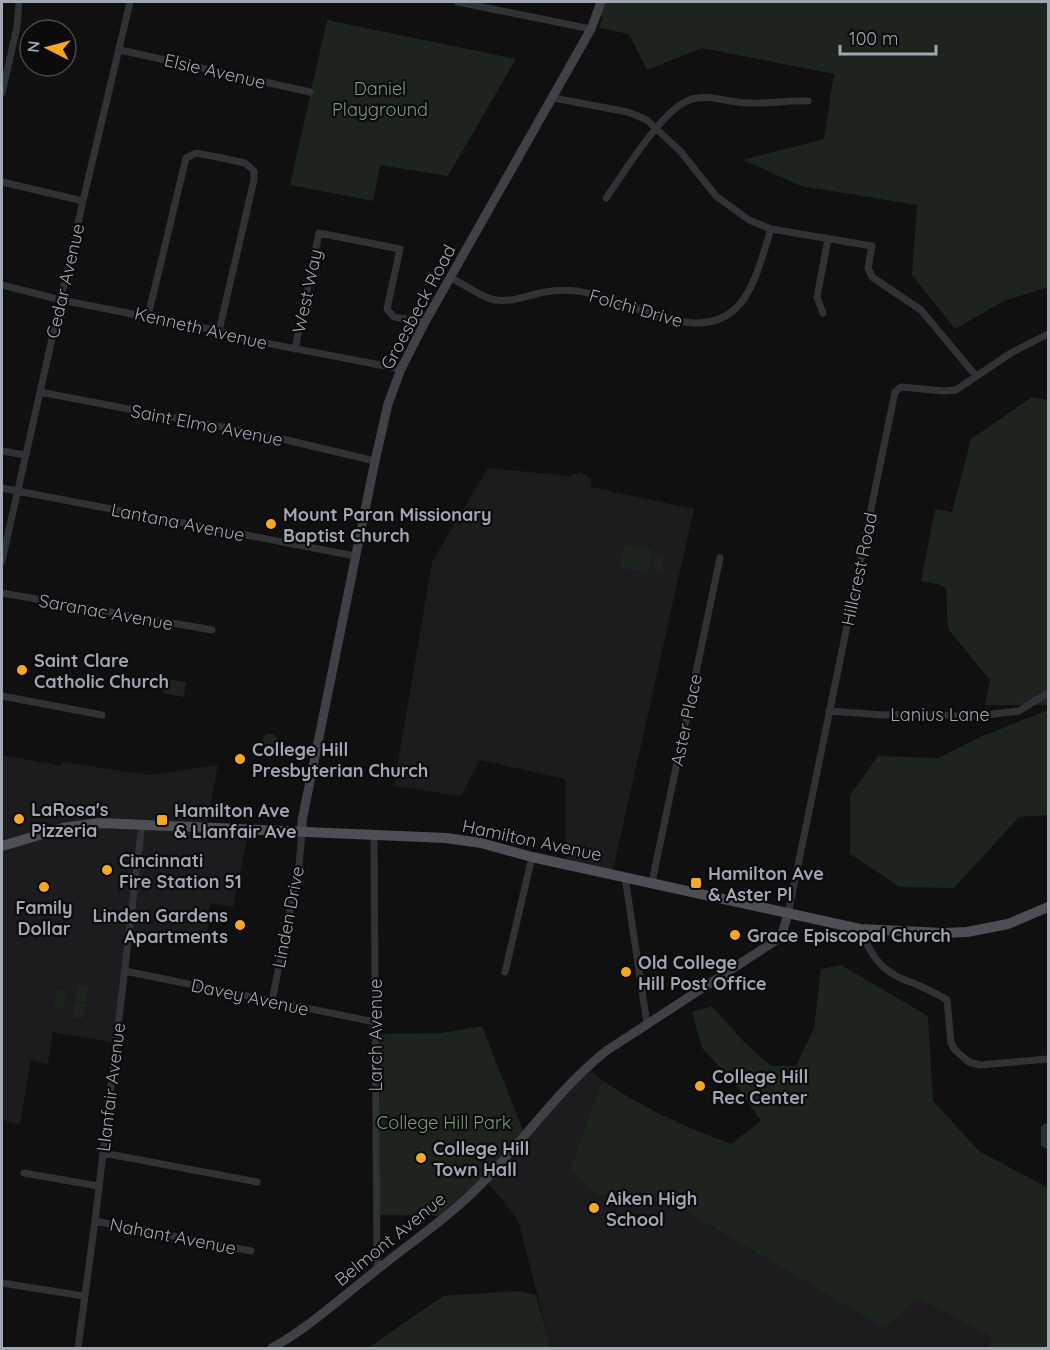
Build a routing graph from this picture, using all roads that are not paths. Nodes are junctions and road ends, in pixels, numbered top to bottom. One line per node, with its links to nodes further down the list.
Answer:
1 (19, 2): 8 (street)
2 (130, 2): 6 (street, Cedar Avenue)
3 (458, 2): 5 (street)
4 (601, 2): 5 (street, Groesbeck Road)
5 (591, 29): 9 (street, Groesbeck Road)
6 (120, 50): 7 (street, Elsie Avenue); 14 (street, Cedar Avenue)
7 (310, 92)
8 (2, 93)
9 (553, 98): 11 (street); 17 (street, Groesbeck Road)
10 (808, 101): 11 (street)
11 (657, 128): 13 (street); 15 (street)
12 (2, 182): 14 (street)
13 (606, 198)
14 (83, 201): 19 (street, Cedar Avenue)
15 (771, 229): 16 (street); 17 (street, Folchi Drive)
16 (828, 238): 20 (street); 27 (street)
17 (451, 278): 22 (street, Groesbeck Road)
18 (2, 285): 19 (street, Kenneth Avenue)
19 (62, 300): 21 (street, Kenneth Avenue); 28 (street, Cedar Avenue)
20 (823, 312)
21 (148, 316): 23 (street, Kenneth Avenue); 23 (street)
22 (425, 322): 25 (street, West Way); 26 (street, Groesbeck Road)
23 (219, 331): 25 (street, Kenneth Avenue)
24 (1048, 334): 27 (street, Hillcrest Road)
25 (295, 349): 26 (street, Kenneth Avenue)
26 (401, 369): 31 (street, Groesbeck Road)
27 (976, 376): 41 (street, Hillcrest Road)
28 (40, 392): 30 (street, Cedar Avenue); 31 (street, Saint Elmo Avenue)
29 (2, 451): 30 (street)
30 (25, 455): 33 (street, Cedar Avenue)
31 (375, 461): 34 (street, Groesbeck Road)
32 (2, 488): 33 (street, Lantana Avenue)
33 (17, 491): 34 (street, Lantana Avenue); 36 (street, Cedar Avenue)
34 (356, 556): 44 (street, Groesbeck Road)
35 (720, 558): 49 (street, Aster Place)
36 (2, 561)
37 (2, 593): 38 (street, Saranac Avenue)
38 (212, 630)
39 (1046, 694): 41 (street, Lanius Lane)
40 (2, 696): 42 (street)
41 (830, 711): 51 (street, Hillcrest Road)
42 (102, 715)
43 (142, 824): 44 (main road, Hamilton Avenue); 46 (main road, Hamilton Avenue); 53 (street, Llanfair Avenue)
44 (302, 832): 45 (main road, Hamilton Avenue); 55 (street, Linden Drive)
45 (374, 836): 47 (main road, Hamilton Avenue); 56 (street, Larch Avenue)
46 (2, 846)
47 (532, 857): 48 (main road, Hamilton Avenue); 54 (street)
48 (625, 877): 49 (main road, Hamilton Avenue); 57 (street)
49 (652, 882): 51 (main road, Hamilton Avenue)
50 (1048, 907): 52 (main road, Hamilton Avenue)
51 (788, 914): 52 (main road, Hamilton Avenue); 57 (street, Belmont Avenue)
52 (860, 929): 58 (street)
53 (125, 971): 55 (street, Davey Avenue); 59 (street, Llanfair Avenue)
54 (506, 972)
55 (272, 1001): 56 (street, Davey Avenue)
56 (375, 1022): 65 (street, Larch Avenue)
57 (647, 1024): 65 (street, Belmont Avenue)
58 (1048, 1059)
59 (103, 1153): 61 (street); 62 (street, Llanfair Avenue)
60 (24, 1173): 62 (street)
61 (257, 1182)
62 (98, 1186): 63 (street, Llanfair Avenue)
63 (95, 1221): 64 (street, Nahant Avenue); 67 (street, Llanfair Avenue)
64 (251, 1251)
65 (377, 1270): 69 (street, Belmont Avenue)
66 (2, 1283): 67 (street)
67 (83, 1296): 68 (street, Llanfair Avenue)
68 (78, 1348)
69 (272, 1348)

